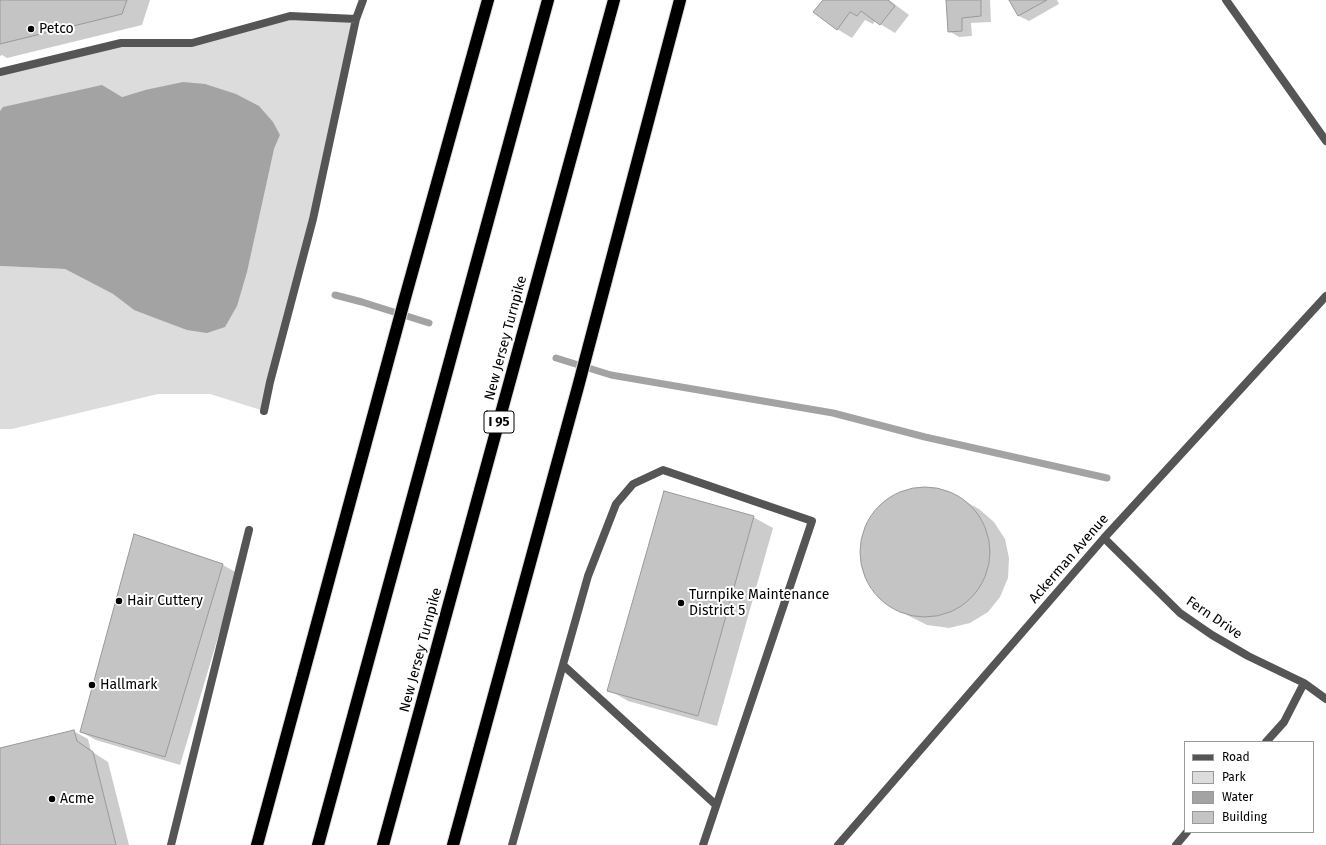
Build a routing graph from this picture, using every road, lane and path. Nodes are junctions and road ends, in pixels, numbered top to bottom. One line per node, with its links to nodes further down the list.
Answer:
1 (363, 0): 7 (street)
2 (488, 0): 21 (highway)
3 (548, 0): 22 (highway)
4 (614, 0): 23 (highway, New Jersey Turnpike / I 95)
5 (680, 0): 24 (highway)
6 (1226, 0): 9 (street)
7 (356, 19): 8 (street); 11 (street)
8 (0, 72)
9 (1326, 141)
10 (1326, 296): 13 (street, Ackerman Avenue)
11 (264, 411)
12 (249, 530): 20 (street)
13 (1104, 538): 15 (street, Fern Drive); 27 (street, Ackerman Avenue)
14 (563, 665): 18 (street); 18 (street); 25 (street)
15 (1304, 683): 16 (street, Fern Drive); 17 (street)
16 (1326, 699)
17 (1267, 741)
18 (716, 805): 26 (street)
19 (1186, 833): 28 (street)
20 (171, 845)
21 (257, 845)
22 (318, 845)
23 (383, 845)
24 (453, 845)
25 (512, 845)
26 (703, 845)
27 (838, 845)
28 (1176, 845)

